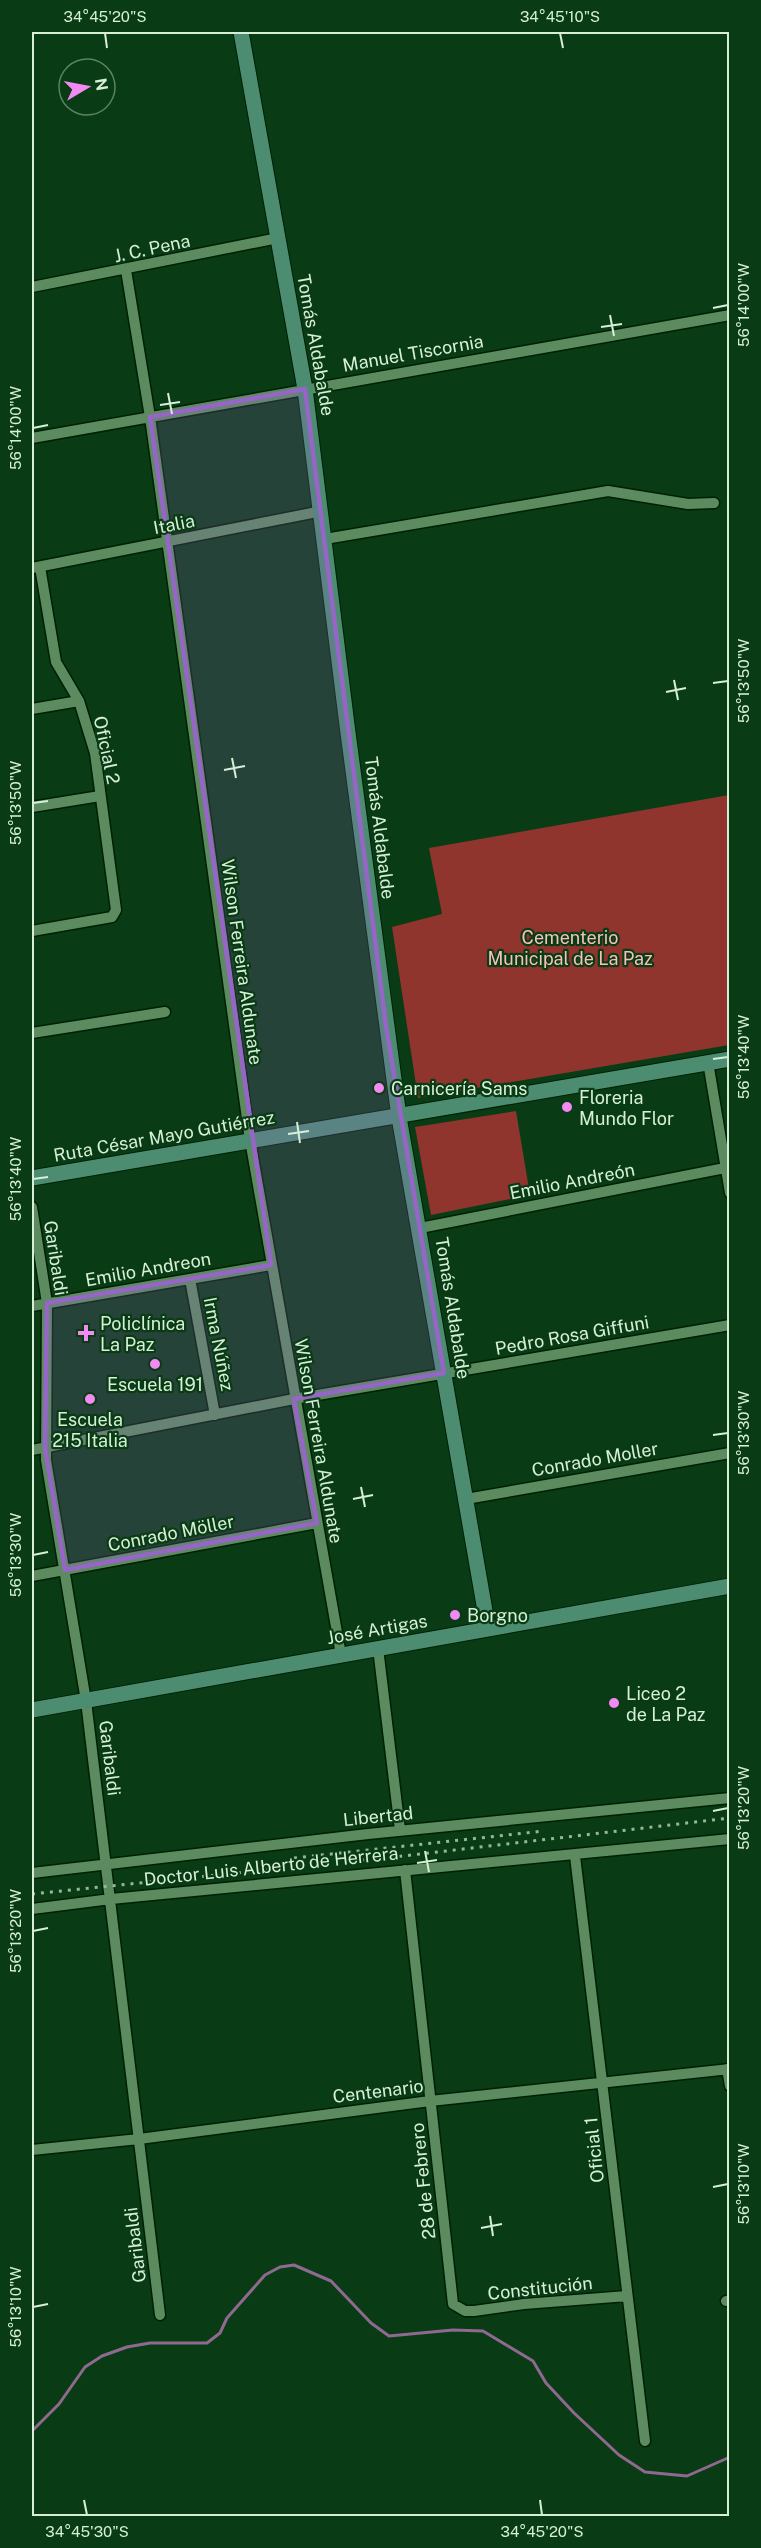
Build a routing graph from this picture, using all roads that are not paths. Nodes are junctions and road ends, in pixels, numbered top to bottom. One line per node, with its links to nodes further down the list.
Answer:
1 (241, 32): 2 (street, Tomás Aldabalde)
2 (278, 238): 3 (street, J. C. Pena); 6 (street, Tomás Aldabalde)
3 (126, 270): 4 (street, J. C. Pena); 7 (street, Wilson Ferreira Aldunate)
4 (32, 288)
5 (729, 315): 6 (street, Manuel Tiscornia)
6 (305, 388): 7 (street, Manuel Tiscornia); 10 (street, Tomás Aldabalde)
7 (150, 417): 8 (street, Manuel Tiscornia); 12 (street, Wilson Ferreira Aldunate)
8 (32, 438)
9 (714, 503): 11 (street)
10 (322, 511): 11 (street, Tomás Aldabalde); 12 (street, Italia)
11 (325, 539): 23 (street, Tomás Aldabalde)
12 (166, 543): 13 (street, Italia); 24 (street, Wilson Ferreira Aldunate)
13 (36, 568): 14 (street, Oficial 2)
14 (79, 701): 15 (street); 16 (street, Oficial 2)
15 (32, 709)
16 (100, 796): 17 (street); 18 (street, Oficial 2)
17 (32, 807)
18 (32, 931)
19 (165, 1012): 20 (street)
20 (32, 1033)
21 (729, 1059): 22 (street, Ruta César Mayo Gutiérrez)
22 (708, 1062): 23 (street, Ruta César Mayo Gutiérrez); 25 (street)
23 (399, 1116): 24 (street, Ruta César Mayo Gutiérrez); 29 (street, Tomás Aldabalde)
24 (250, 1140): 26 (street, Ruta César Mayo Gutiérrez); 30 (street, Wilson Ferreira Aldunate)
25 (727, 1168): 27 (street); 29 (street, Emilio Andreón)
26 (32, 1178)
27 (729, 1193)
28 (32, 1207): 32 (street, Garibaldi)
29 (420, 1228): 35 (street, Tomás Aldabalde)
30 (270, 1265): 31 (street, Emilio Andreon); 36 (street, Wilson Ferreira Aldunate)
31 (190, 1279): 32 (street, Emilio Andreon); 37 (street, Irma Núñez)
32 (47, 1303): 33 (street, Emilio Andreon); 38 (street, Garibaldi)
33 (32, 1306)
34 (729, 1325): 35 (street, Pedro Rosa Giffuni)
35 (444, 1373): 36 (street, Pedro Rosa Giffuni); 41 (street, Tomás Aldabalde)
36 (294, 1399): 37 (street, Pedro Rosa Giffuni); 42 (street, Wilson Ferreira Aldunate)
37 (215, 1415): 38 (street, Pedro Rosa Giffuni)
38 (45, 1448): 39 (street, Pedro Rosa Giffuni); 43 (street, Garibaldi)
39 (32, 1450)
40 (729, 1453): 41 (street, Conrado Moller)
41 (466, 1499): 46 (street, Tomás Aldabalde)
42 (317, 1522): 43 (street, Conrado Möller); 48 (street, Wilson Ferreira Aldunate)
43 (65, 1570): 44 (street, Conrado Möller); 49 (street, Garibaldi)
44 (32, 1576)
45 (729, 1586): 46 (street, José Artigas)
46 (488, 1628): 47 (street, José Artigas)
47 (378, 1648): 48 (street, José Artigas); 52 (street)
48 (341, 1655): 49 (street, José Artigas)
49 (86, 1701): 50 (street, José Artigas); 55 (street, Garibaldi)
50 (32, 1710)
51 (729, 1798): 52 (street, Libertad)
52 (400, 1830): 55 (street, Libertad)
53 (729, 1839): 54 (street, Doctor Luis Alberto de Herrera)
54 (575, 1856): 56 (street, Doctor Luis Alberto de Herrera); 61 (street, Oficial 1)
55 (107, 1865): 57 (street, Libertad); 58 (street, Garibaldi)
56 (405, 1870): 58 (street, Doctor Luis Alberto de Herrera); 63 (street, 28 de Febrero)
57 (32, 1873)
58 (111, 1899): 59 (street, Doctor Luis Alberto de Herrera); 64 (street, Garibaldi)
59 (32, 1909)
60 (728, 2069): 61 (street, Centenario); 62 (street)
61 (603, 2083): 63 (street, Centenario); 66 (street, Oficial 1)
62 (729, 2086)
63 (430, 2101): 64 (street, Centenario); 67 (street, 28 de Febrero)
64 (139, 2139): 65 (street, Centenario); 68 (street, Garibaldi)
65 (32, 2150)
66 (627, 2296): 67 (street, Constitución); 69 (street, Oficial 1)
67 (457, 2308)
68 (160, 2315)
69 (645, 2441)

